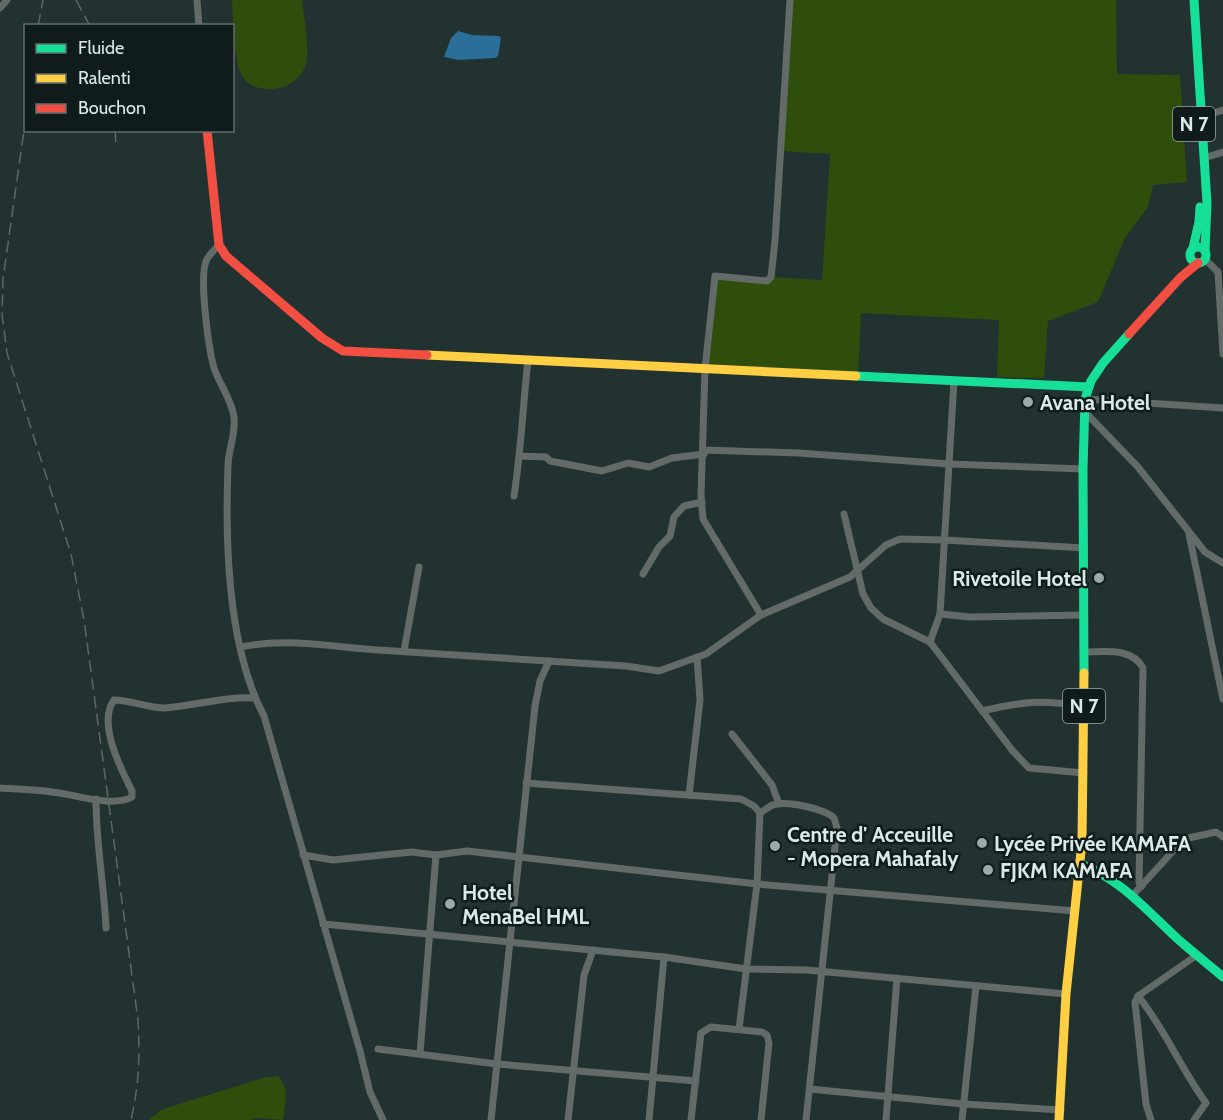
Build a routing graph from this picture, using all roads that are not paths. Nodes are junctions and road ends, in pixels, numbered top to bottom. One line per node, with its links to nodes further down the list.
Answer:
1 (7, 0): 6 (street)
2 (196, 0): 7 (street)
3 (790, 0): 18 (street)
4 (1187, 0): 14 (main road, N 7)
5 (1194, 0): 9 (main road, N 7)
6 (0, 8)
7 (199, 24)
8 (1223, 110): 9 (street)
9 (1201, 117): 12 (main road, N 7)
10 (207, 132): 13 (main road)
11 (1223, 152): 12 (street)
12 (1204, 158): 14 (main road, N 7)
13 (219, 245): 17 (main road); 42 (street)
14 (1198, 256): 15 (street); 20 (main road, N 7)
15 (1222, 310): 16 (street)
16 (1223, 354)
17 (528, 360): 18 (main road); 25 (street)
18 (705, 369): 19 (main road); 24 (street)
19 (954, 381): 20 (main road); 26 (street)
20 (1089, 387): 21 (main road, N 7)
21 (1085, 399): 22 (street); 23 (main road, N 7)
22 (1223, 408)
23 (1084, 411): 27 (main road, N 7); 31 (street)
24 (704, 452): 25 (street); 26 (street); 29 (street)
25 (519, 456): 28 (street)
26 (949, 464): 27 (street); 32 (street)
27 (1083, 469): 33 (main road, N 7)
28 (514, 495)
29 (702, 502): 37 (street); 39 (street)
30 (844, 514): 36 (street)
31 (1188, 532): 34 (street); 48 (street)
32 (944, 540): 33 (street); 36 (street); 38 (street)
33 (1084, 548): 40 (main road, N 7)
34 (1223, 563)
35 (419, 567): 43 (street)
36 (856, 571): 39 (street); 41 (street)
37 (643, 574)
38 (940, 614): 40 (street); 41 (street)
39 (761, 615): 45 (street)
40 (1083, 615): 44 (main road, N 7)
41 (930, 642): 50 (street)
42 (241, 647): 43 (street); 47 (street)
43 (404, 651): 46 (street)
44 (1084, 652): 49 (main road, N 7); 65 (street)
45 (697, 657): 46 (street); 55 (street)
46 (549, 661): 53 (street)
47 (255, 698): 56 (street); 60 (street)
48 (1223, 699)
49 (1084, 706): 50 (street); 52 (main road, N 7)
50 (982, 711): 52 (street)
51 (732, 734): 57 (street)
52 (1084, 773): 63 (main road, N 7)
53 (526, 783): 55 (street); 62 (street)
54 (0, 788): 56 (street)
55 (689, 795): 58 (street)
56 (96, 799): 70 (street)
57 (779, 804): 58 (street); 66 (street)
58 (760, 813): 64 (street)
59 (1223, 837): 65 (street)
60 (303, 855): 61 (street); 69 (street)
61 (436, 855): 62 (street); 71 (street)
62 (519, 857): 64 (street); 72 (street)
63 (1081, 864): 67 (main road); 68 (main road, N 7)
64 (757, 884): 66 (street); 76 (street)
65 (1142, 886): 67 (street)
66 (831, 890): 68 (street); 77 (street)
67 (1132, 896): 74 (main road)
68 (1076, 911): 81 (main road, N 7)
69 (323, 924): 71 (street); 94 (street)
70 (106, 928)
71 (432, 934): 72 (street); 85 (street)
72 (510, 942): 73 (street); 86 (street)
73 (593, 950): 75 (street); 87 (street)
74 (1197, 955): 78 (main road); 82 (street)
75 (664, 957): 76 (street); 88 (street)
76 (746, 969): 77 (street); 83 (street)
77 (823, 972): 79 (street); 90 (street)
78 (1223, 977)
79 (897, 978): 80 (street); 91 (street)
80 (976, 986): 81 (street); 92 (street)
81 (1066, 994): 93 (main road, N 7)
82 (1138, 996): 103 (street); 104 (street)
83 (739, 1029): 89 (street); 99 (street)
84 (378, 1049): 85 (street)
85 (420, 1053): 86 (street)
86 (497, 1064): 87 (street); 95 (street)
87 (574, 1071): 88 (street); 96 (street)
88 (654, 1077): 89 (street); 97 (street)
89 (696, 1081): 98 (street)
90 (810, 1089): 91 (street); 100 (street)
91 (887, 1097): 92 (street); 101 (street)
92 (963, 1104): 93 (street); 102 (street)
93 (1060, 1115)
94 (383, 1120)
95 (491, 1120)
96 (568, 1120)
97 (649, 1120)
98 (691, 1120)
99 (761, 1120)
100 (806, 1120)
101 (886, 1120)
102 (962, 1120)
103 (1151, 1120)
104 (1194, 1120)

